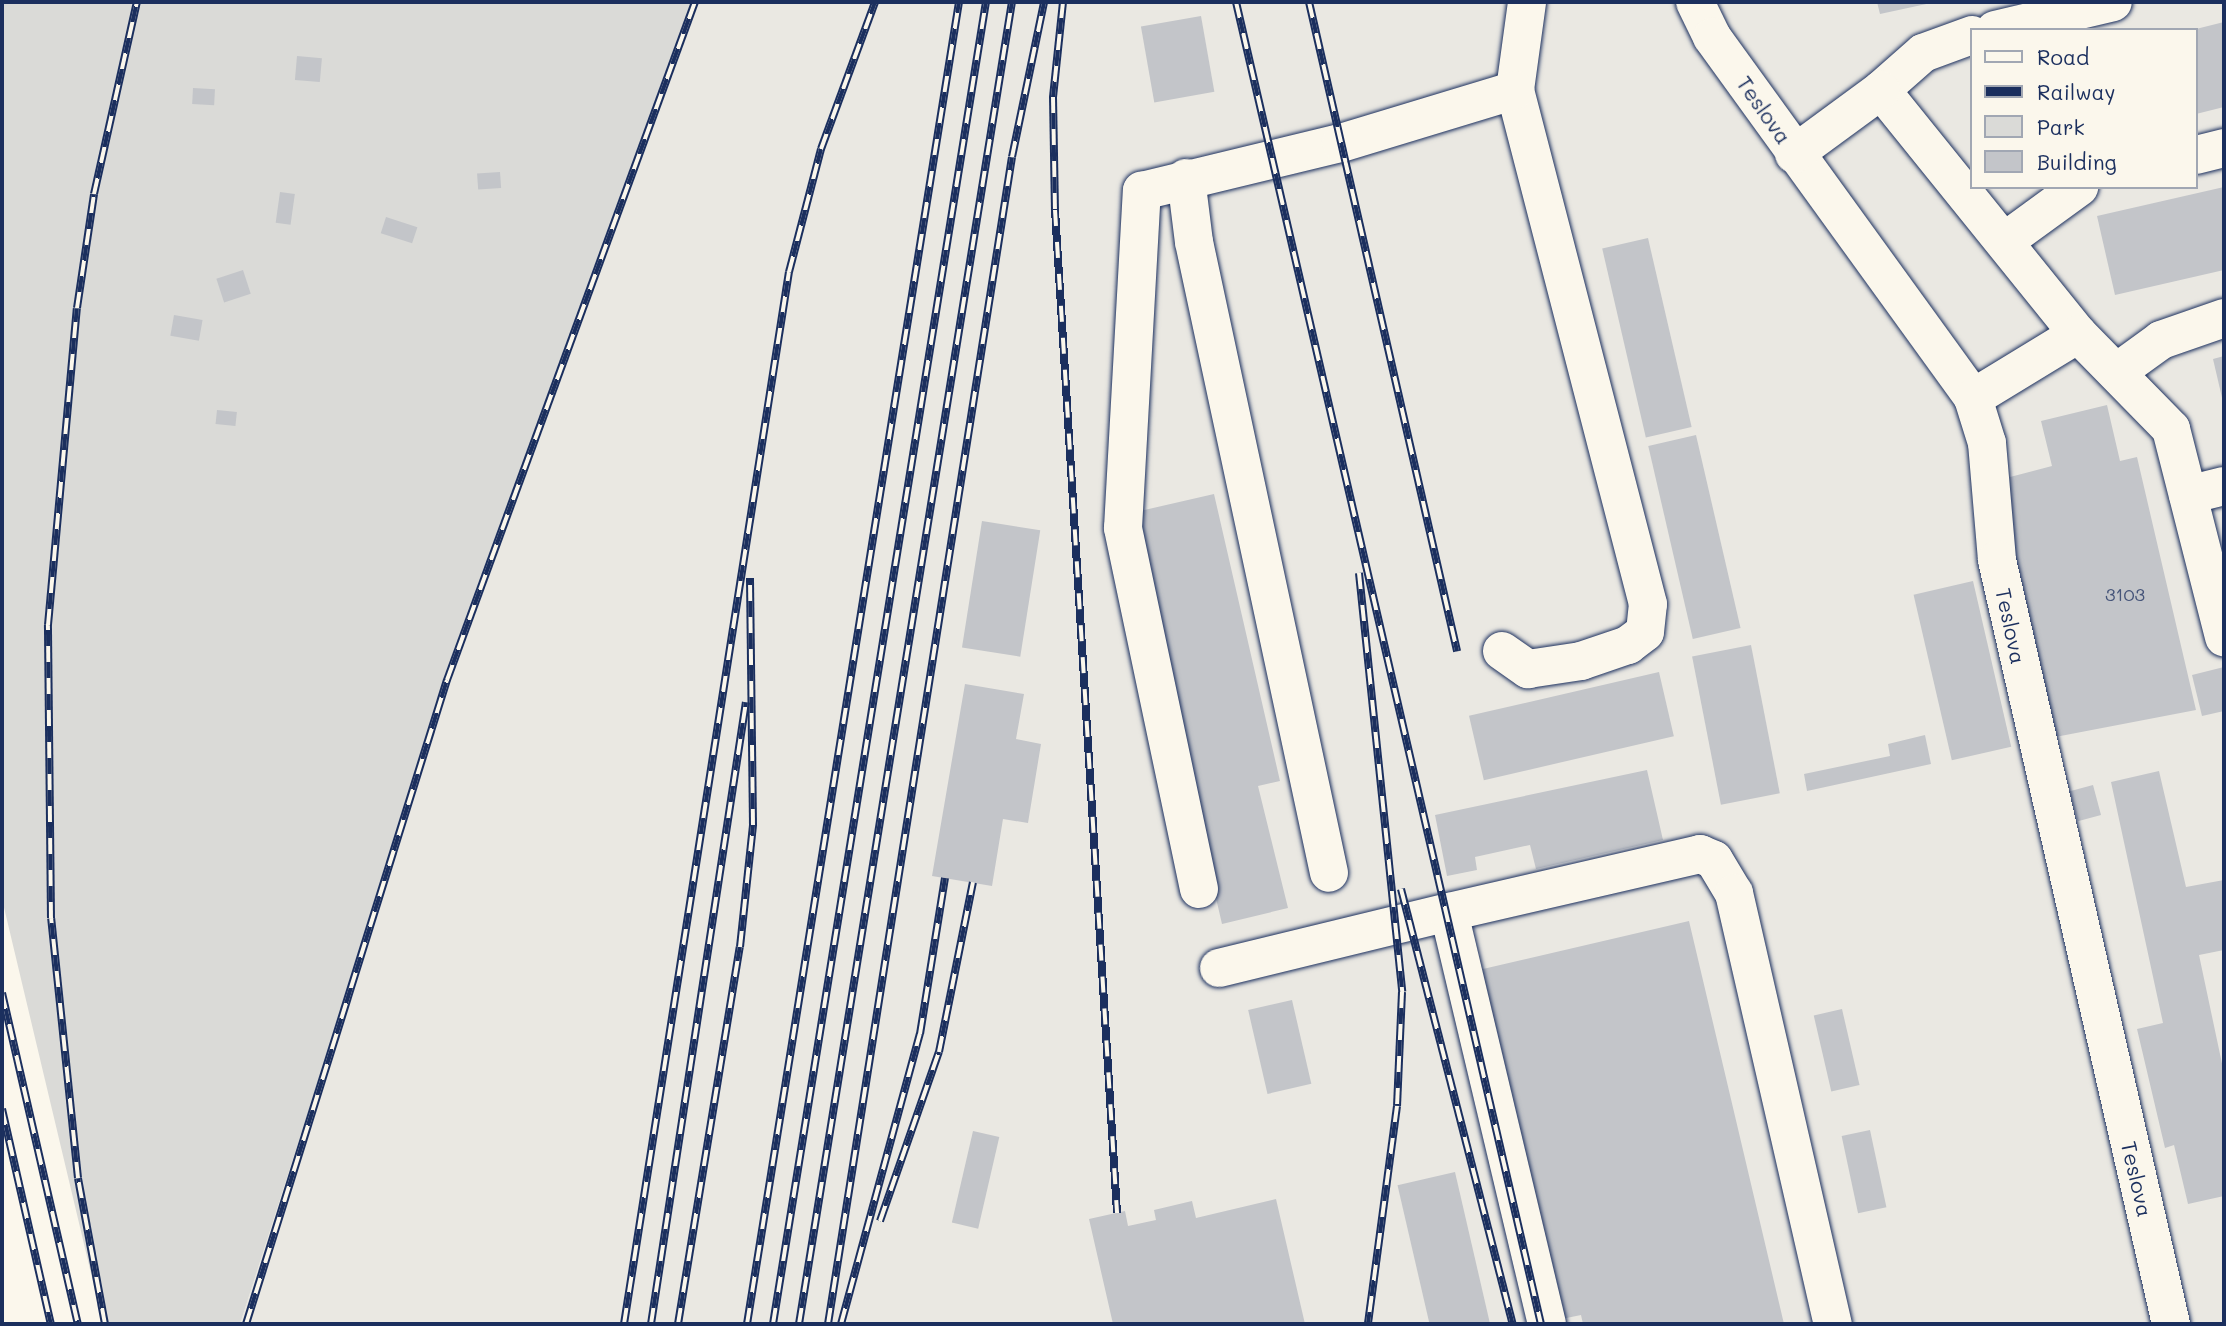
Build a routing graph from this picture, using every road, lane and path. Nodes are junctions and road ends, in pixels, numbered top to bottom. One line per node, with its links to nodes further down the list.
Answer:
1 (1527, 2): 6 (lane)
2 (1695, 2): 9 (lane, Teslova)
3 (2113, 2): 4 (lane)
4 (2003, 28)
5 (1970, 36): 7 (lane)
6 (1515, 90): 11 (lane); 20 (lane)
7 (1881, 90): 9 (lane); 13 (lane)
8 (2224, 148): 10 (lane)
9 (1794, 154): 17 (lane, Teslova)
10 (2198, 154)
11 (1186, 178): 21 (lane); 22 (lane)
12 (2076, 189): 13 (lane)
13 (2005, 241): 15 (lane)
14 (2224, 318): 16 (lane)
15 (2078, 334): 16 (lane); 17 (lane)
16 (2117, 372): 18 (lane)
17 (1973, 398): 27 (lane, Teslova)
18 (2206, 491): 19 (lane)
19 (2224, 637)
20 (1502, 651)
21 (1329, 873)
22 (1199, 888)
23 (1450, 912): 24 (lane); 25 (lane); 26 (lane)
24 (1219, 968)
25 (1547, 1324)
26 (1833, 1324)
27 (2171, 1324)

